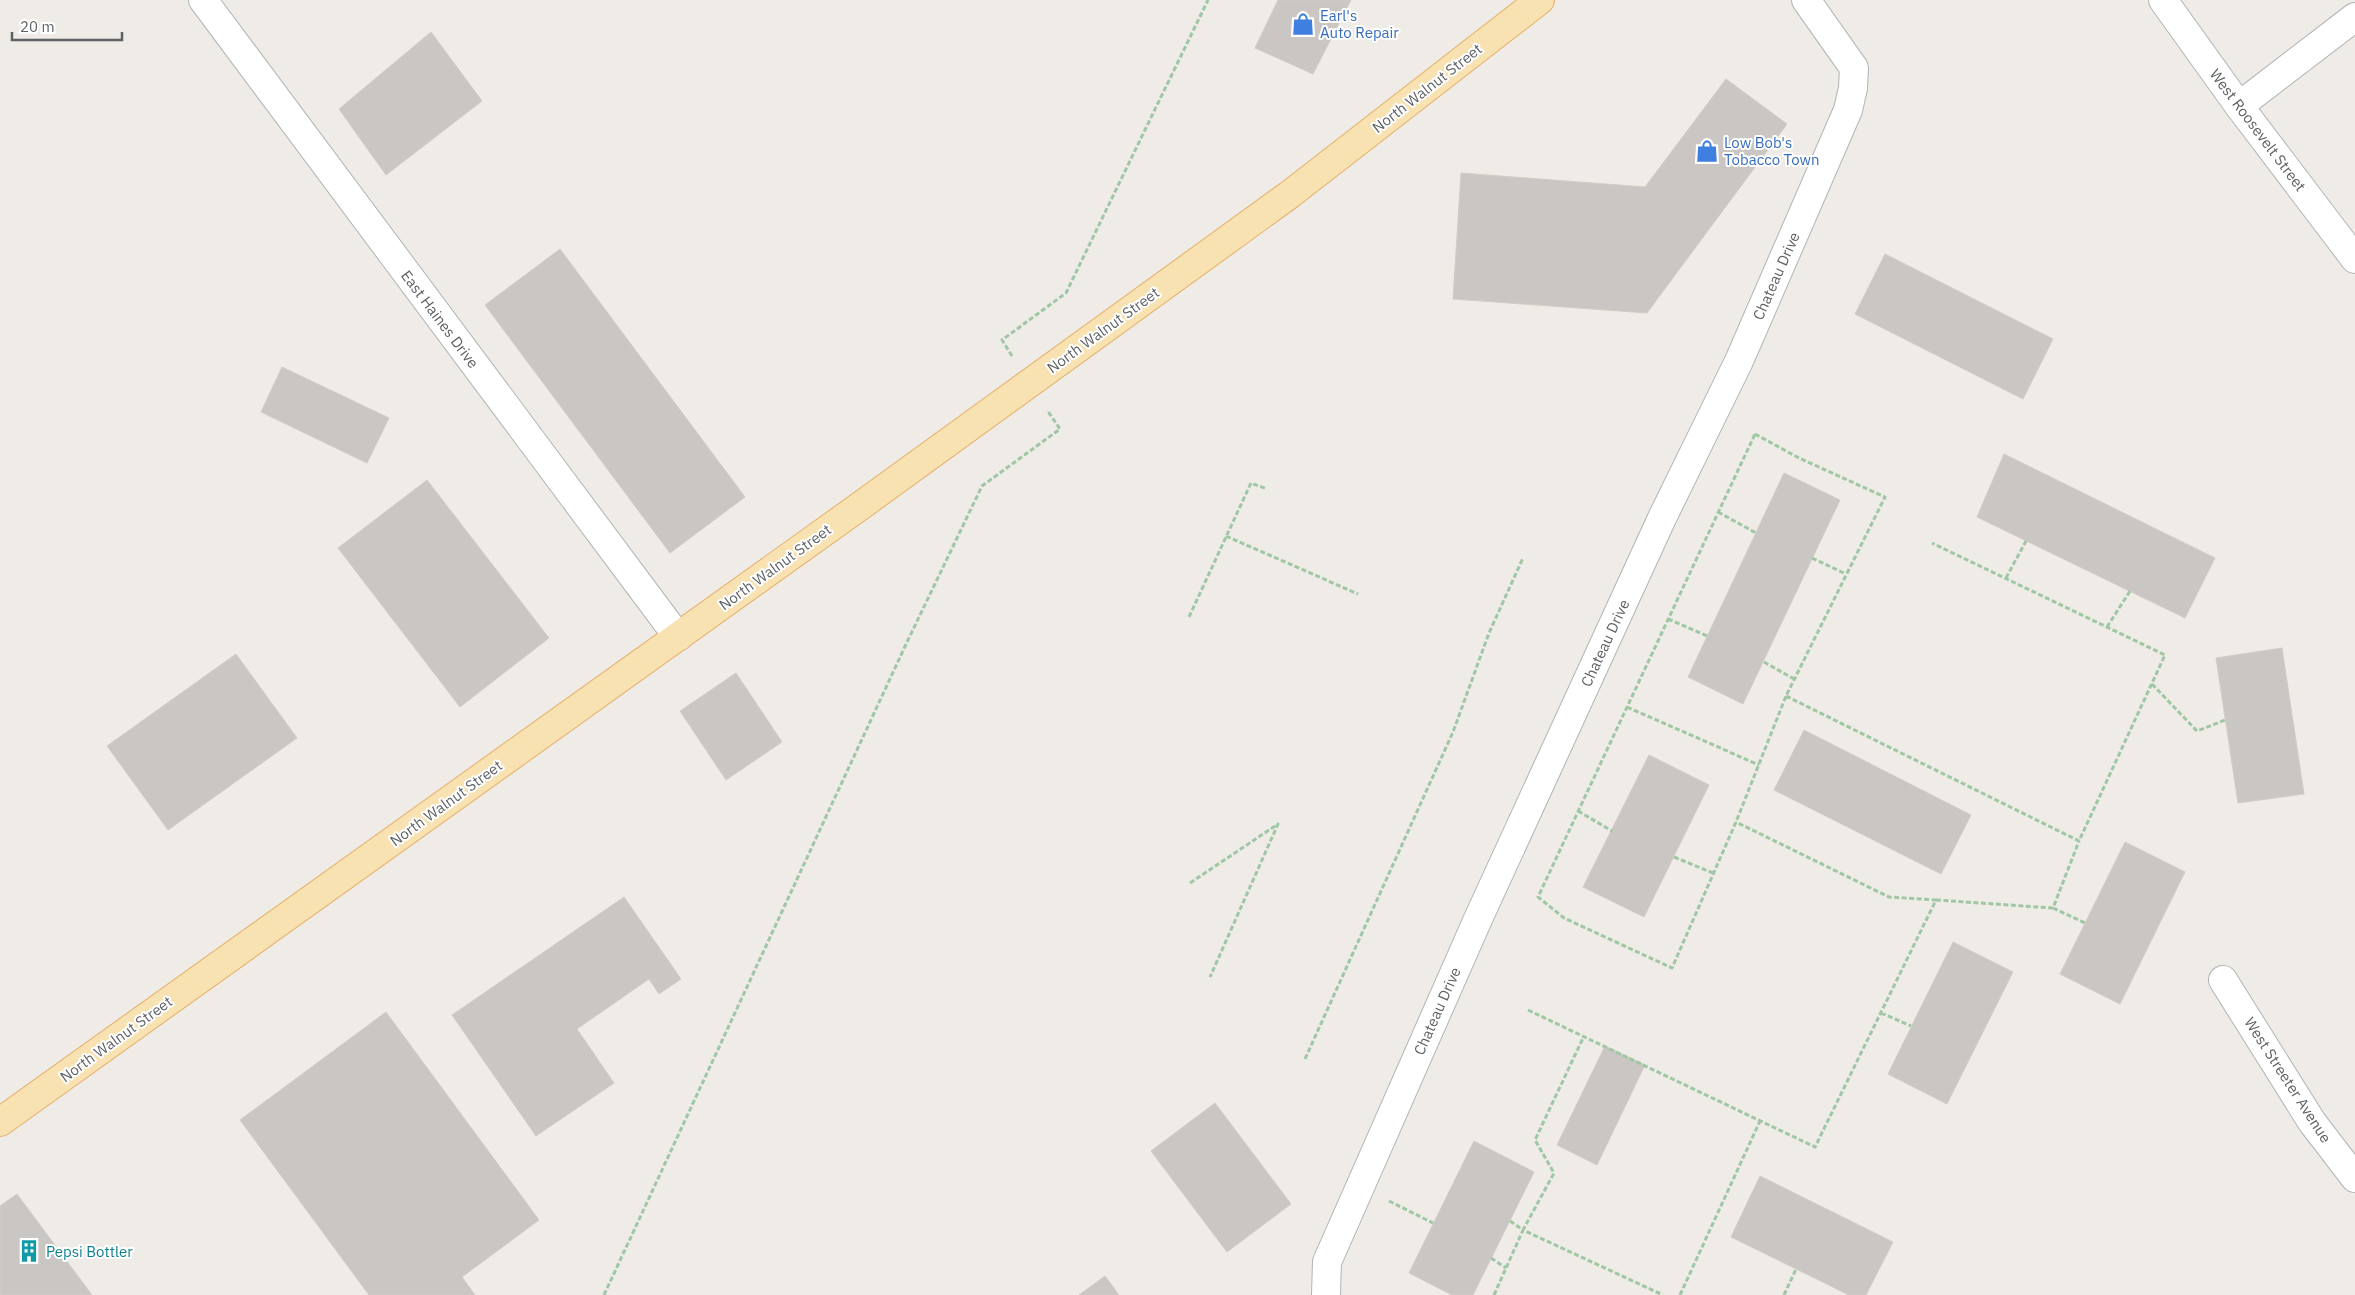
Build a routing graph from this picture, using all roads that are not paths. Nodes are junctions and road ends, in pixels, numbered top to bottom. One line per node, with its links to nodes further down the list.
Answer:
1 (203, 0): 8 (street, East Haines Drive)
2 (1806, 0): 12 (street, Chateau Drive)
3 (2163, 0): 6 (street, West Roosevelt Street)
4 (1528, 4): 8 (main road, North Walnut Street)
5 (2355, 17): 6 (street)
6 (2239, 106): 7 (street, West Roosevelt Street)
7 (2355, 260)
8 (678, 637): 10 (main road, North Walnut Street)
9 (2223, 980): 11 (street, West Streeter Avenue)
10 (0, 1122)
11 (2355, 1178)
12 (1326, 1295)

